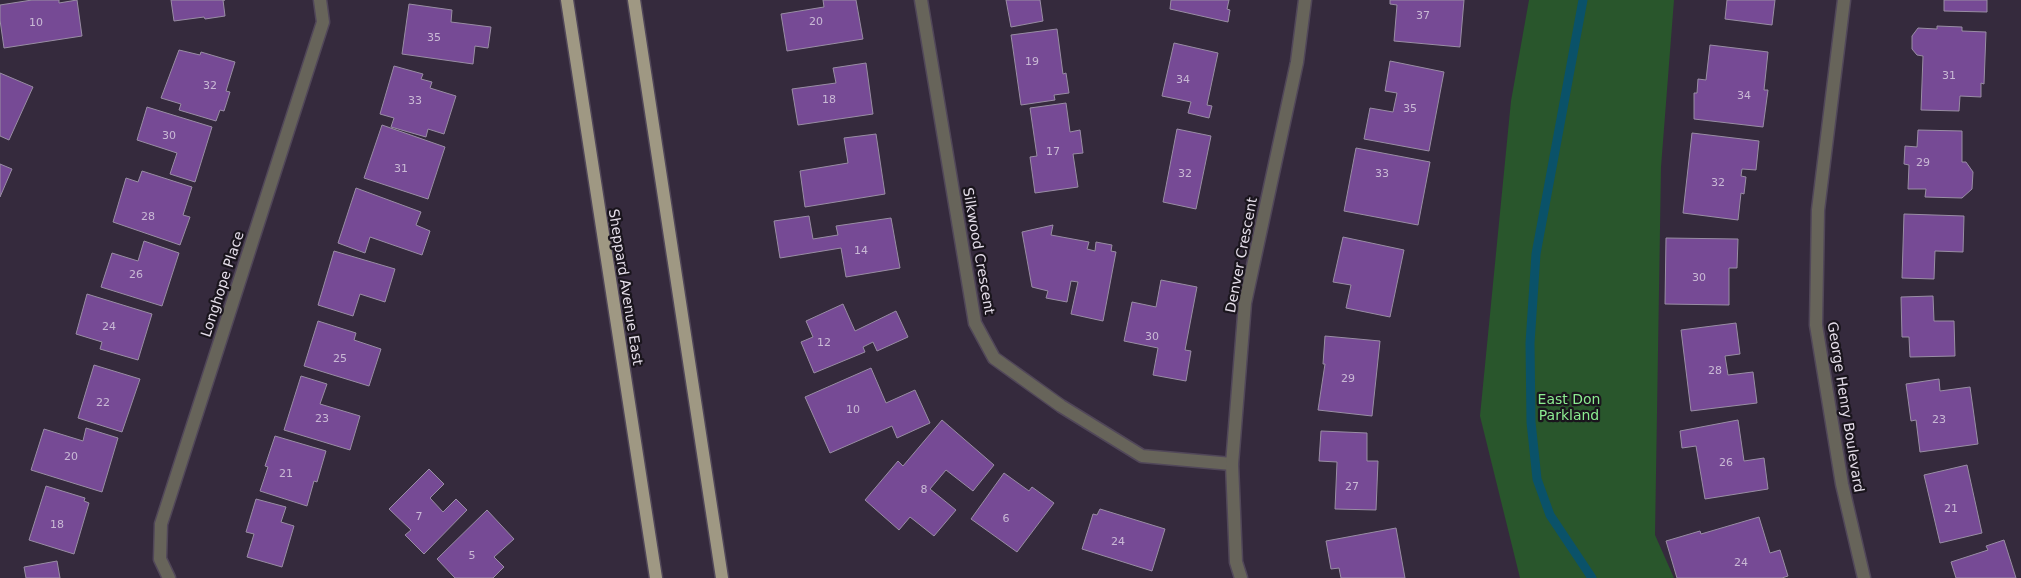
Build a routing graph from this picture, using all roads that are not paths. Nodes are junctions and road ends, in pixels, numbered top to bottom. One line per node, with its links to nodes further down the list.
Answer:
1 (320, 0): 8 (street, Longhope Place)
2 (567, 0): 9 (main road, Sheppard Avenue East)
3 (634, 0): 10 (main road)
4 (922, 0): 7 (street, Silkwood Crescent)
5 (1305, 0): 7 (street, Denver Crescent)
6 (1844, 0): 12 (street, George Henry Boulevard)
7 (1232, 464): 11 (street, Denver Crescent)
8 (169, 578)
9 (656, 578)
10 (722, 578)
11 (1241, 578)
12 (1864, 578)

